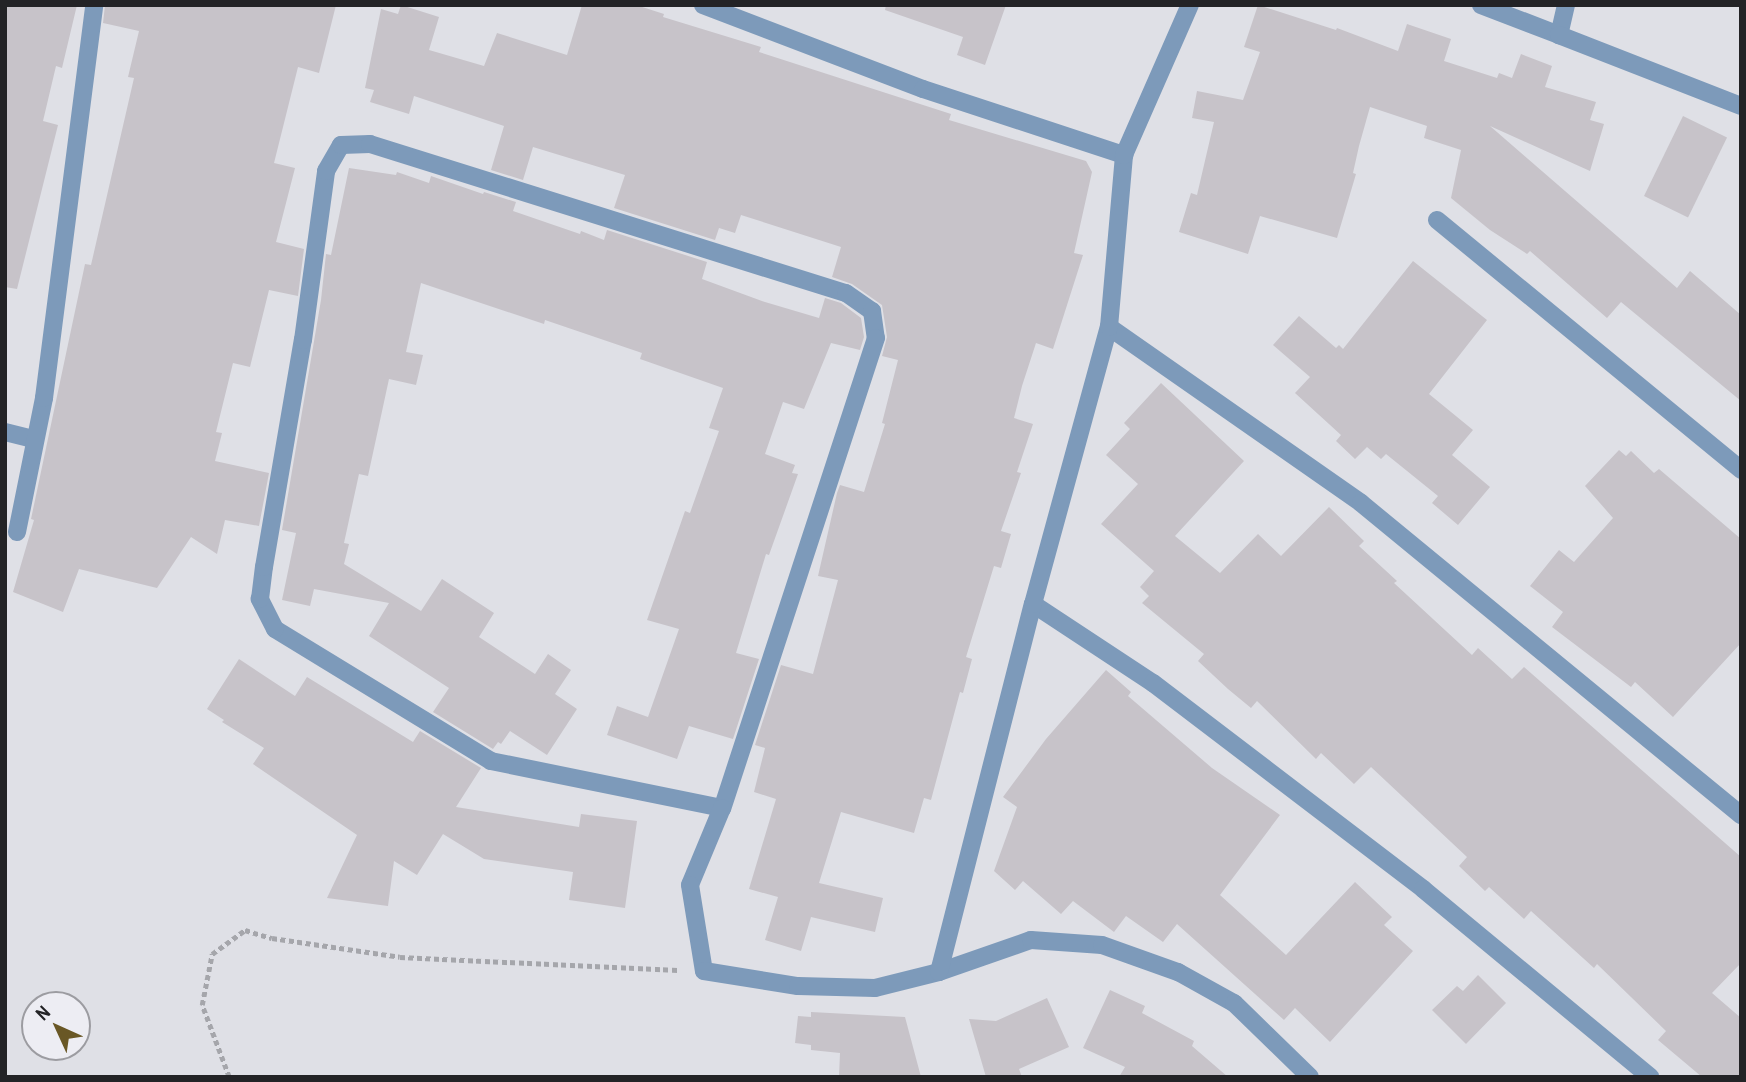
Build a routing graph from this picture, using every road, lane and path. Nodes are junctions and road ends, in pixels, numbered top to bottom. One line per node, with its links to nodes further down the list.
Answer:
1 (94, 5): 12 (street)
2 (702, 5): 8 (street)
3 (1190, 5): 8 (street)
4 (1481, 5): 6 (street)
5 (1566, 5): 6 (street)
6 (1559, 35): 7 (street)
7 (1741, 106)
8 (1124, 155): 10 (street)
9 (1437, 220): 13 (street)
10 (1109, 327): 15 (street); 17 (street)
11 (5, 432): 12 (street)
12 (33, 439): 14 (street)
13 (1741, 470)
14 (17, 532)
15 (1033, 604): 19 (street); 22 (street)
16 (722, 808): 16 (street); 18 (street)
17 (1741, 815)
18 (704, 971): 19 (street); 20 (path)
19 (939, 972): 21 (street)
20 (229, 1077)
21 (1310, 1077)
22 (1650, 1077)

